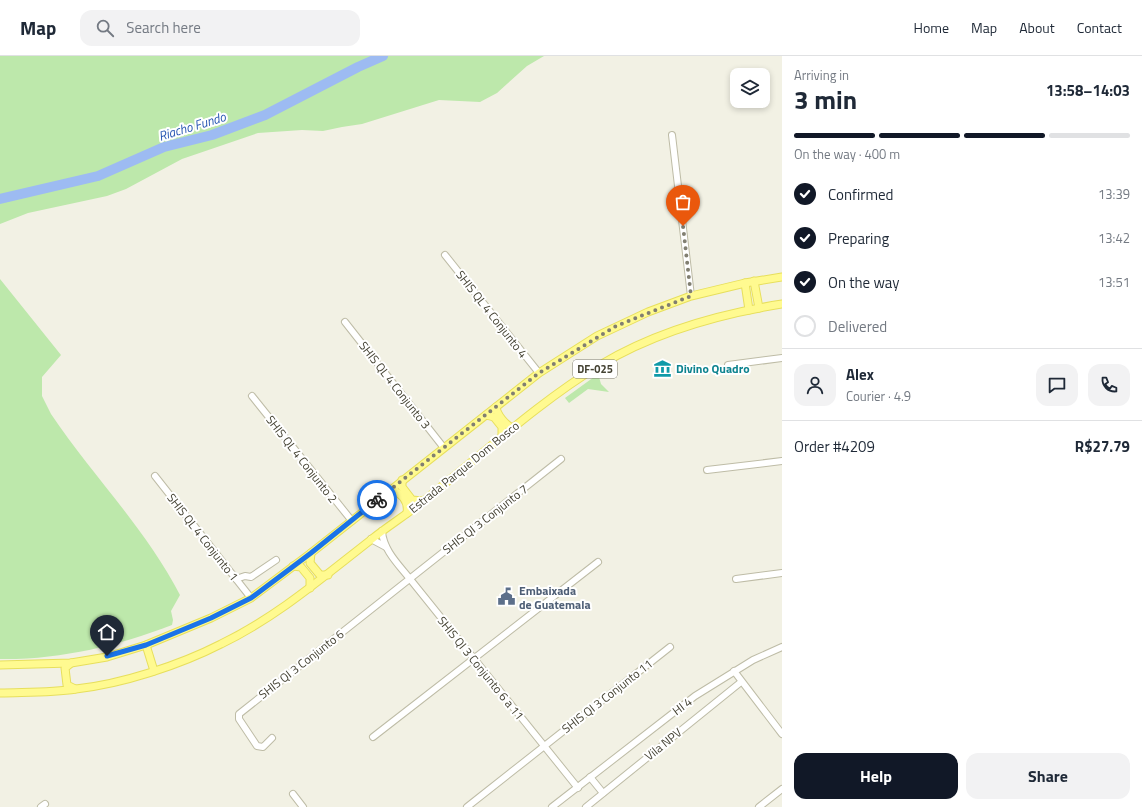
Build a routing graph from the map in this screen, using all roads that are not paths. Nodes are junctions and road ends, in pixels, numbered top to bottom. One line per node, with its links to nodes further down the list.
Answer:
1 (672, 135): 6 (street)
2 (445, 255): 13 (street, SHIS QL 4 Conjunto 4)
3 (782, 277): 4 (main road, DF-025)
4 (754, 281): 5 (main road, DF-025); 8 (main road)
5 (745, 283): 6 (main road, DF-025); 9 (main road)
6 (691, 296): 13 (main road, DF-025)
7 (782, 304): 8 (main road, Estrada Parque Dom Bosco / DF-025)
8 (759, 308): 9 (main road, Estrada Parque Dom Bosco / DF-025)
9 (749, 310): 17 (main road, Estrada Parque Dom Bosco / DF-025)
10 (346, 322): 19 (street, SHIS QL 4 Conjunto 3)
11 (782, 358): 12 (street)
12 (728, 365)
13 (539, 373): 15 (main road, DF-025)
14 (252, 396): 28 (street, SHIS QL 4 Conjunto 2)
15 (496, 407): 16 (main road, DF-025); 17 (main road)
16 (486, 415): 18 (main road); 19 (main road, DF-025)
17 (512, 428): 18 (main road, Estrada Parque Dom Bosco / DF-025)
18 (502, 435): 26 (main road, Estrada Parque Dom Bosco / DF-025)
19 (444, 448): 24 (main road, DF-025)
20 (561, 459): 39 (street, SHIS QI 3 Conjunto 7)
21 (782, 461): 22 (street)
22 (707, 470)
23 (155, 476): 38 (street, SHIS QL 4 Conjunto 1)
24 (402, 480): 25 (main road, DF-025); 26 (main road)
25 (390, 490): 27 (main road); 28 (main road, DF-025)
26 (423, 501): 27 (main road, Estrada Parque Dom Bosco / DF-025)
27 (407, 513): 29 (main road, Estrada Parque Dom Bosco / DF-025)
28 (352, 521): 32 (main road, DF-025)
29 (382, 531): 30 (main road, Estrada Parque Dom Bosco / DF-025); 31 (street, SHIS QI 3 Conjunto 6 a 11)
30 (371, 540): 31 (street, SHIS QI 3 Conjunto 6 a 11); 37 (main road, Estrada Parque Dom Bosco / DF-025)
31 (386, 548): 39 (street, SHIS QI 3 Conjunto 6 a 11)
32 (311, 553): 35 (main road, DF-025); 37 (main road)
33 (276, 560): 38 (street)
34 (598, 562): 46 (street)
35 (293, 566): 41 (main road); 42 (main road, DF-025)
36 (782, 573): 40 (street)
37 (329, 574): 41 (main road, Estrada Parque Dom Bosco / DF-025)
38 (236, 579): 42 (street, SHIS QL 4 Conjunto 1)
39 (410, 579): 46 (street, SHIS QI 3 Conjunto 6 a 11); 56 (street, SHIS QI 3 Conjunto 6)
40 (736, 579)
41 (310, 588): 49 (main road, Estrada Parque Dom Bosco / DF-025)
42 (251, 598): 43 (main road, DF-025)
43 (146, 645): 47 (main road, DF-025); 49 (main road)
44 (782, 646): 50 (street, HI 4)
45 (670, 647): 57 (street, SHIS QI 3 Conjunto 11)
46 (473, 658): 55 (street); 57 (street, SHIS QI 3 Conjunto 6 a 11)
47 (71, 663): 48 (main road, DF-025); 52 (main road)
48 (0, 665)
49 (154, 671): 52 (main road, Estrada Parque Dom Bosco / DF-025)
50 (734, 671): 51 (street); 58 (street, HI 4)
51 (741, 682): 54 (street); 61 (street, Vila NPV)
52 (76, 689): 53 (main road, Estrada Parque Dom Bosco / DF-025)
53 (0, 693)
54 (782, 734)
55 (374, 737)
56 (272, 738)
57 (544, 745): 59 (street, SHIS QI 3 Conjunto 6 a 11); 65 (street, SHIS QI 3 Conjunto 11)
58 (590, 777): 59 (street, HI 4); 61 (street)
59 (578, 788): 66 (street, HI 4)
60 (782, 789): 67 (street)
61 (602, 793): 63 (street, Vila NPV)
62 (293, 794): 64 (street)
63 (591, 806)
64 (303, 807)
65 (467, 807)
66 (552, 807)
67 (759, 807)

